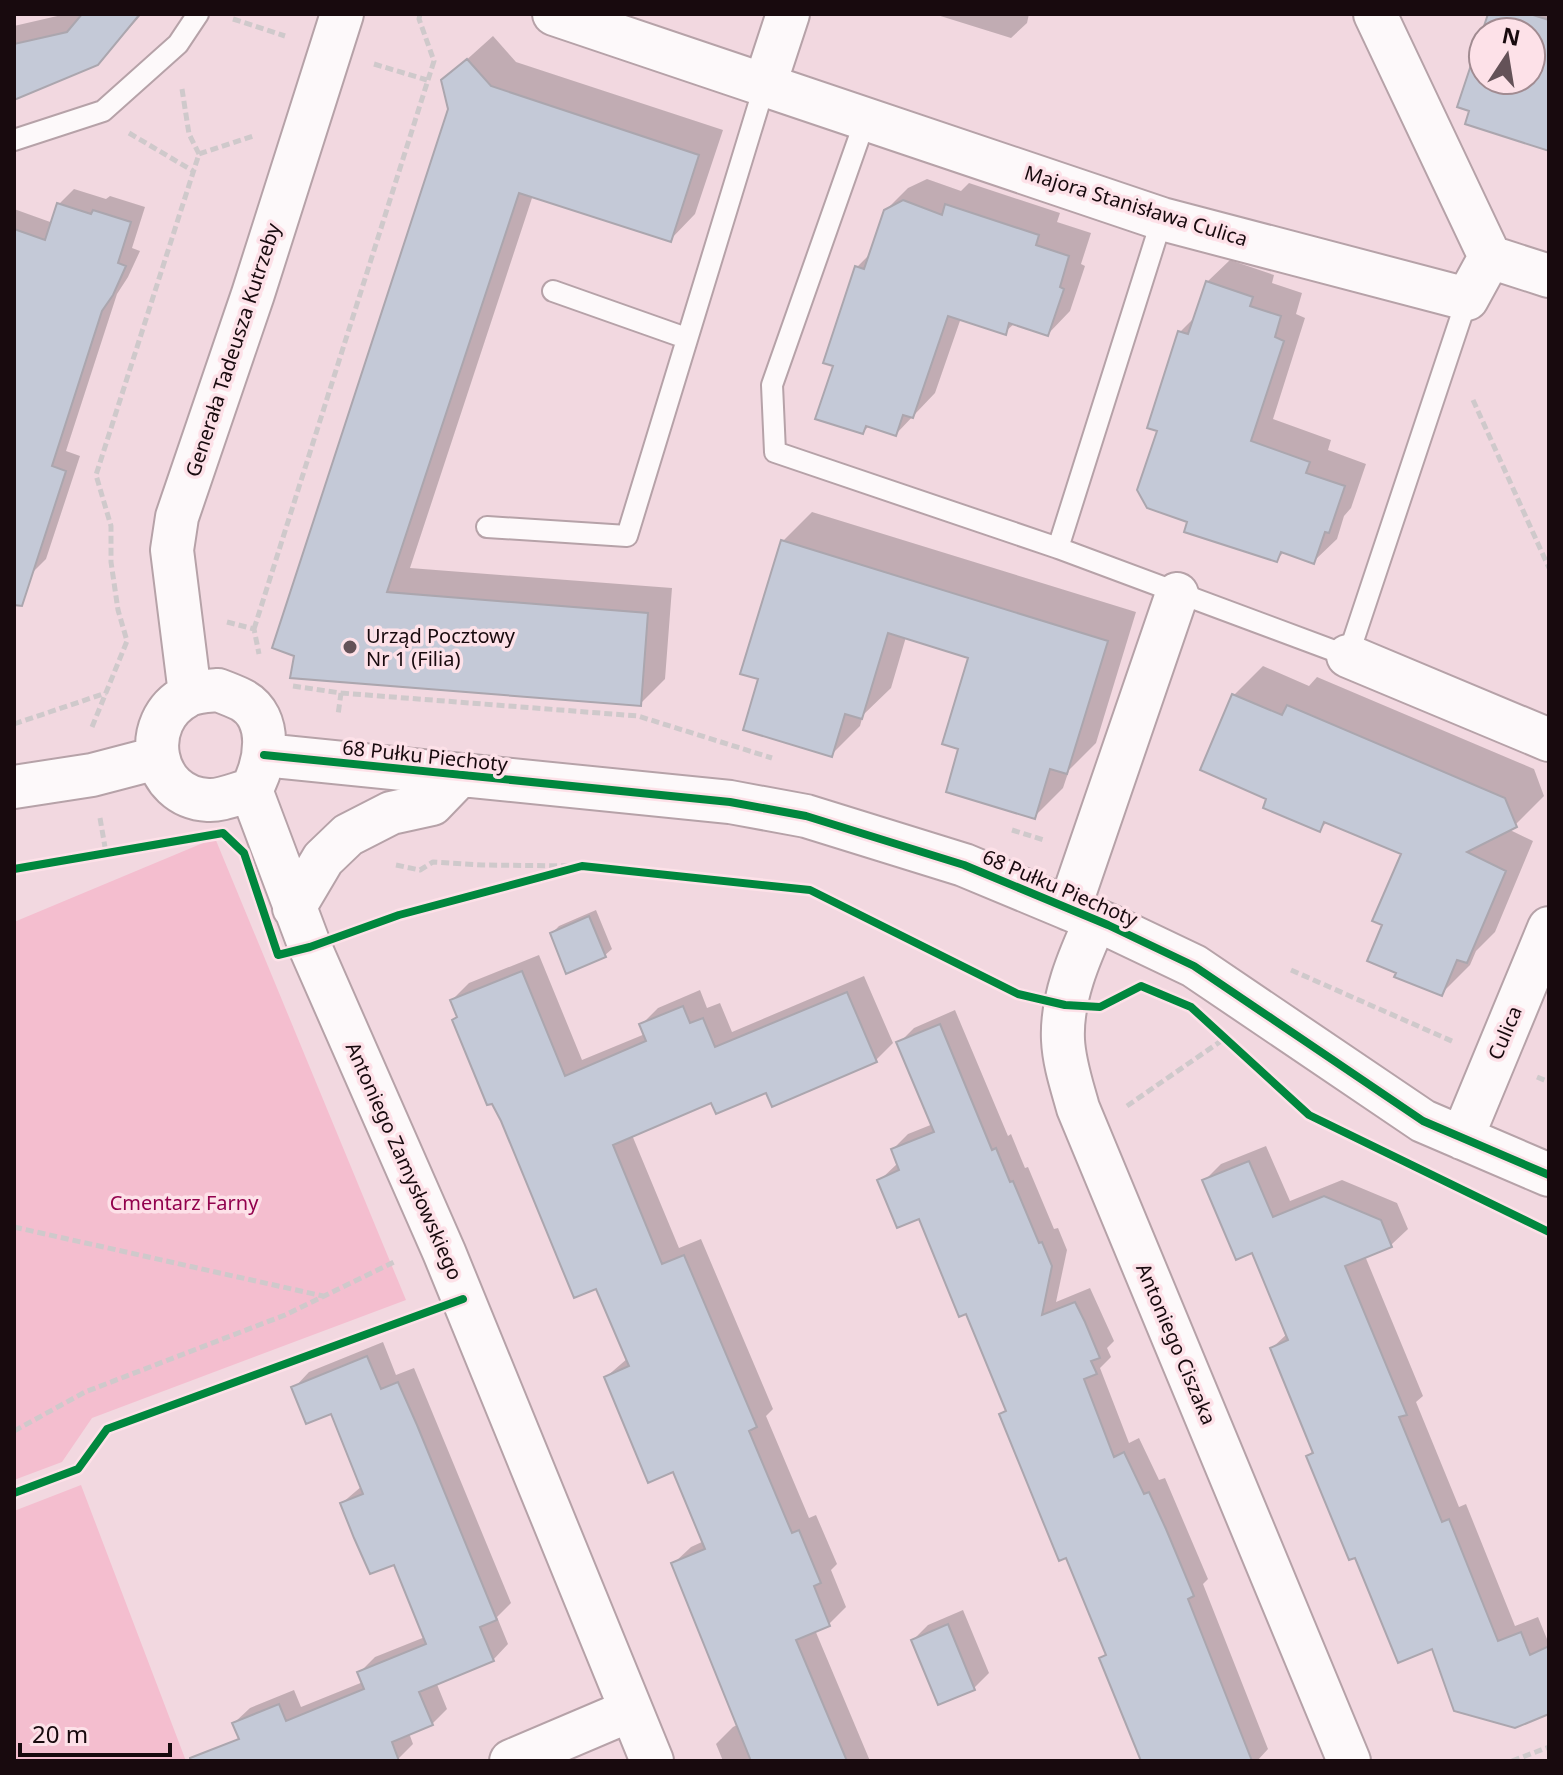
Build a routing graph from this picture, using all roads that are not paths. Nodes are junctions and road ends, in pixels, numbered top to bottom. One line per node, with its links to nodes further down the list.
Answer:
1 (198, 14): 8 (lane)
2 (342, 14): 19 (street, Generała Tadeusza Kutrzeby)
3 (554, 14): 6 (street, Majora Stanisława Culica)
4 (788, 14): 6 (street)
5 (1375, 14): 10 (street)
6 (765, 84): 7 (street, Majora Stanisława Culica); 14 (lane)
7 (866, 118): 9 (street, Majora Stanisława Culica); 16 (lane)
8 (14, 140)
9 (1162, 219): 13 (street, Majora Stanisława Culica); 16 (lane)
10 (1490, 257): 11 (street); 13 (street)
11 (1549, 276)
12 (553, 291): 14 (lane)
13 (1467, 299): 18 (lane)
14 (686, 338): 15 (lane)
15 (487, 527)
16 (1058, 548): 17 (lane)
17 (1177, 594): 18 (lane); 26 (street, Antoniego Ciszaka)
18 (1348, 656): 20 (street)
19 (190, 694): 21 (street); 22 (street)
20 (1549, 740)
21 (157, 758): 22 (street, 68 Pułku Piechoty); 24 (street)
22 (257, 772): 23 (street, 68 Pułku Piechoty); 25 (street, Antoniego Zamysłowskiego)
23 (459, 776): 25 (street); 26 (street, 68 Pułku Piechoty)
24 (14, 787)
25 (294, 908): 30 (street, Antoniego Zamysłowskiego)
26 (1083, 914): 28 (street, 68 Pułku Piechoty); 33 (street, Antoniego Ciszaka)
27 (1549, 928): 28 (street, Culica)
28 (1462, 1138): 29 (street, 68 Pułku Piechoty)
29 (1549, 1175)
30 (631, 1710): 31 (street); 32 (street, Antoniego Zamysłowskiego)
31 (511, 1761)
32 (652, 1761)
33 (1349, 1761)

